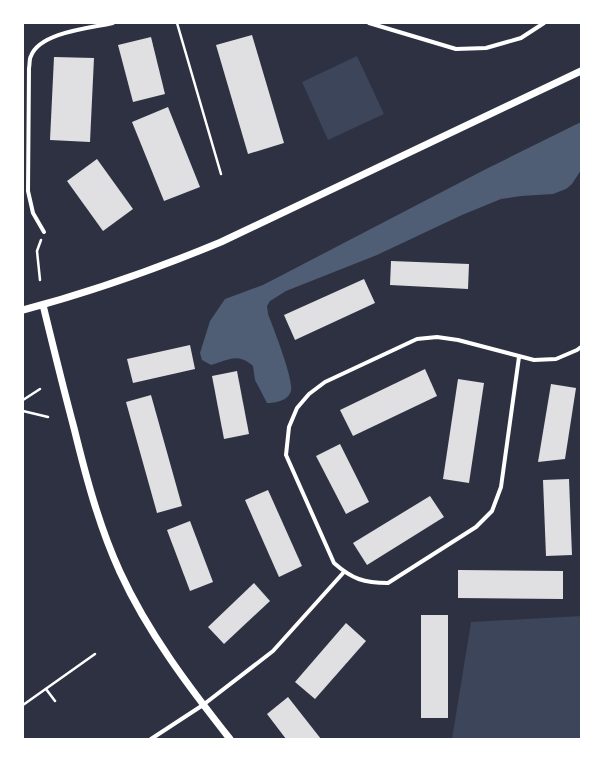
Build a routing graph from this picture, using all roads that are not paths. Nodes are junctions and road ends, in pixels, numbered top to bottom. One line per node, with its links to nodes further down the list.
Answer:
1 (113, 23): 7 (street)
2 (177, 23): 6 (lane)
3 (369, 23): 4 (street)
4 (544, 23)
5 (581, 71): 8 (street)
6 (221, 174)
7 (44, 232)
8 (43, 305): 9 (street); 13 (street)
9 (23, 310)
10 (581, 347): 11 (street)
11 (519, 357): 12 (street); 12 (street)
12 (344, 572): 13 (street)
13 (202, 704): 14 (street); 15 (street)
14 (151, 739)
15 (230, 739)

